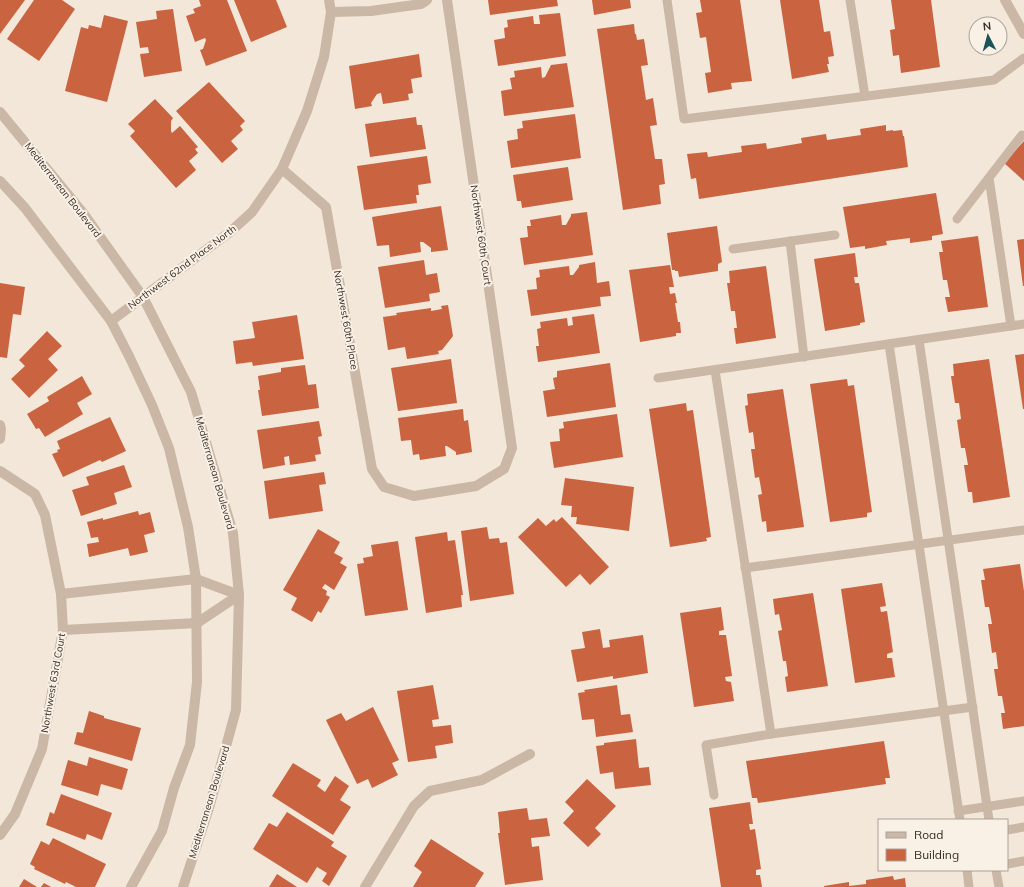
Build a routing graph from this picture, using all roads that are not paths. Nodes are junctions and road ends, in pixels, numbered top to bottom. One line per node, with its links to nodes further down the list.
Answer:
1 (329, 0): 7 (street)
2 (427, 0): 7 (street)
3 (447, 0): 32 (street, Northwest 60th Court)
4 (667, 0): 10 (lane)
5 (850, 0): 10 (lane)
6 (1005, 0): 8 (street)
7 (331, 12): 13 (street)
8 (1024, 34)
9 (1024, 58): 10 (lane)
10 (865, 96)
11 (0, 112): 20 (street, Mediterranean Boulevard)
12 (1022, 135): 14 (lane)
13 (282, 169): 20 (street, Northwest 62nd Place North); 32 (street, Northwest 60th Place)
14 (989, 178): 16 (lane); 23 (lane)
15 (0, 181): 21 (street)
16 (957, 219)
17 (835, 235): 18 (lane)
18 (790, 241): 19 (lane); 26 (lane)
19 (733, 249)
20 (144, 297): 21 (street, Northwest 62nd Place North); 39 (street, Mediterranean Boulevard)
21 (111, 321): 37 (street)
22 (1024, 324): 23 (lane)
23 (1011, 326): 24 (lane)
24 (919, 340): 25 (lane); 34 (lane)
25 (889, 344): 26 (lane); 35 (lane)
26 (804, 356): 27 (lane)
27 (715, 370): 28 (lane); 36 (lane)
28 (658, 378)
29 (0, 425): 30 (street)
30 (0, 439)
31 (0, 471): 38 (street, Northwest 63rd Court)
32 (384, 488)
33 (1024, 530): 34 (lane)
34 (948, 540): 35 (lane); 42 (lane)
35 (919, 544): 36 (lane); 43 (lane)
36 (745, 568): 44 (lane)
37 (196, 579): 38 (street); 39 (street); 40 (street)
38 (61, 594): 41 (street, Northwest 63rd Court)
39 (239, 595): 40 (street); 59 (street, Mediterranean Boulevard)
40 (197, 623): 41 (street); 58 (street)
41 (63, 630): 53 (street, Northwest 63rd Court)
42 (973, 707): 43 (lane); 48 (lane)
43 (944, 712): 44 (lane); 49 (lane)
44 (771, 734): 46 (lane)
45 (530, 754): 60 (street)
46 (714, 795)
47 (1024, 801): 48 (lane)
48 (987, 807): 49 (lane); 50 (lane)
49 (959, 816)
50 (989, 819)
51 (1024, 827): 52 (lane)
52 (1008, 830)
53 (0, 835)
54 (1024, 861): 55 (lane)
55 (1008, 864)
56 (967, 871): 61 (lane)
57 (996, 871): 62 (lane)
58 (131, 887)
59 (183, 887)
60 (365, 887)
61 (970, 887)
62 (999, 887)

